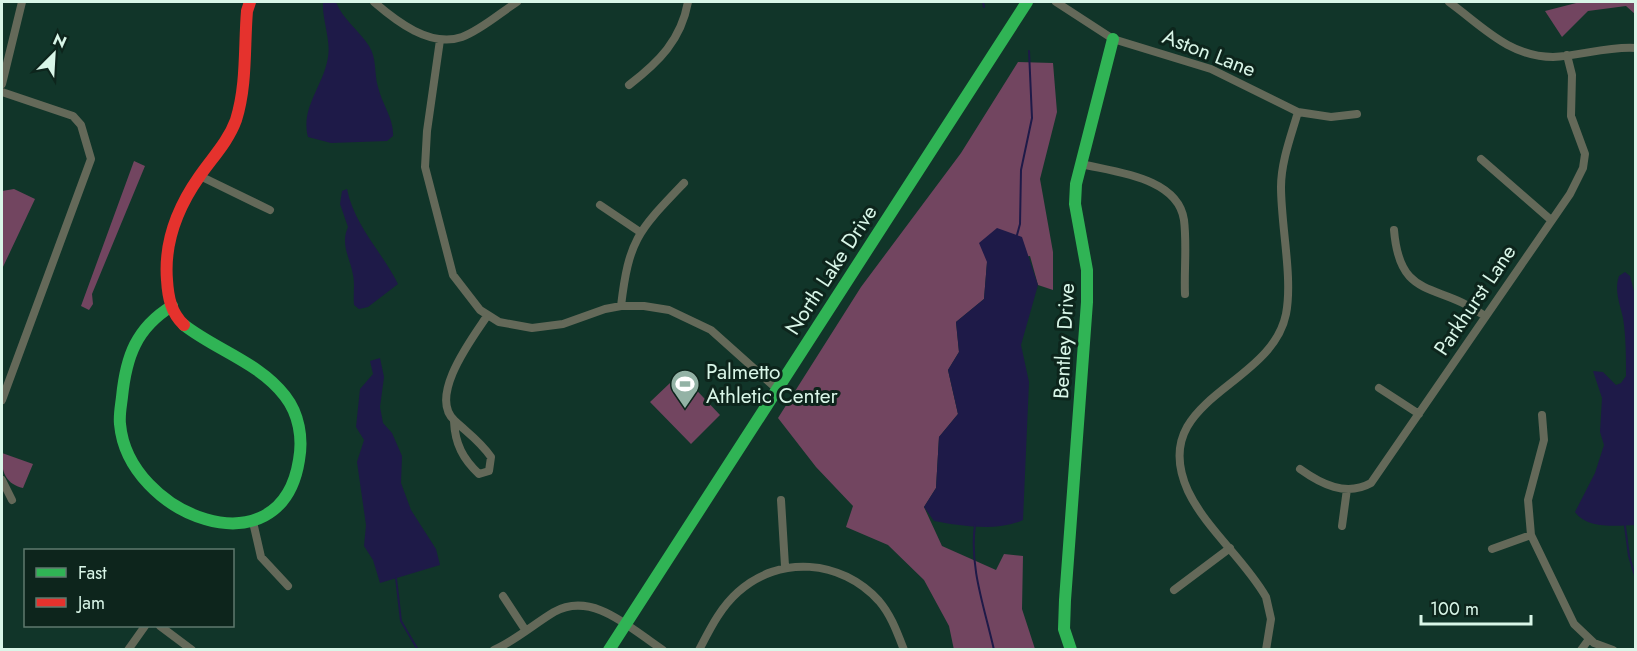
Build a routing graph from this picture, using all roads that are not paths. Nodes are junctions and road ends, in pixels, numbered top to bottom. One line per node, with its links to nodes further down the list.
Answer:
1 (22, 2): 13 (street)
2 (250, 2): 20 (street)
3 (374, 2): 10 (street)
4 (517, 2): 10 (street)
5 (688, 2): 14 (street)
6 (1027, 2): 33 (street, North Lake Drive)
7 (1056, 2): 9 (street, Aston Lane)
8 (1449, 2): 12 (street)
9 (1113, 39): 16 (street, Aston Lane); 19 (street, Bentley Drive)
10 (440, 40): 30 (street)
11 (1635, 48): 12 (street)
12 (1567, 55): 24 (street, Parkhurst Lane)
13 (2, 84)
14 (630, 85)
15 (2, 92): 34 (street)
16 (1298, 112): 17 (street, Aston Lane); 46 (street)
17 (1357, 114)
18 (1481, 159): 24 (street)
19 (1081, 164): 27 (street); 64 (street, Bentley Drive)
20 (200, 176): 23 (street); 28 (street)
21 (684, 183): 26 (street)
22 (600, 205): 26 (street)
23 (270, 210)
24 (1551, 220): 31 (street, Parkhurst Lane)
25 (1394, 230): 31 (street)
26 (640, 232): 29 (street)
27 (1185, 294)
28 (172, 306): 43 (street); 43 (street)
29 (621, 306): 30 (street); 33 (street)
30 (487, 316): 37 (street)
31 (1485, 316): 35 (street, Parkhurst Lane)
32 (1379, 388): 35 (street)
33 (777, 389): 52 (street, North Lake Drive)
34 (2, 400)
35 (1419, 414): 40 (street, Parkhurst Lane)
36 (1542, 415): 45 (street)
37 (454, 421): 37 (street)
38 (1300, 469): 40 (street)
39 (2, 480): 41 (street)
40 (1347, 489): 44 (street)
41 (12, 500)
42 (781, 500): 48 (street)
43 (253, 522): 49 (street)
44 (1342, 526)
45 (1531, 535): 47 (street); 56 (street)
46 (1230, 548): 50 (street); 65 (street)
47 (1492, 549)
48 (785, 566): 62 (street); 63 (street)
49 (288, 586)
50 (1174, 590)
51 (503, 596): 55 (street)
52 (625, 625): 55 (street); 60 (street, North Lake Drive); 61 (street)
53 (144, 627): 57 (street)
54 (161, 627): 58 (street)
55 (526, 631): 59 (street)
56 (1588, 639): 66 (street); 67 (street)
57 (128, 650)
58 (192, 650)
59 (495, 650)
60 (609, 650)
61 (663, 650)
62 (699, 650)
63 (904, 650)
64 (1071, 650)
65 (1266, 650)
66 (1581, 650)
67 (1613, 650)

